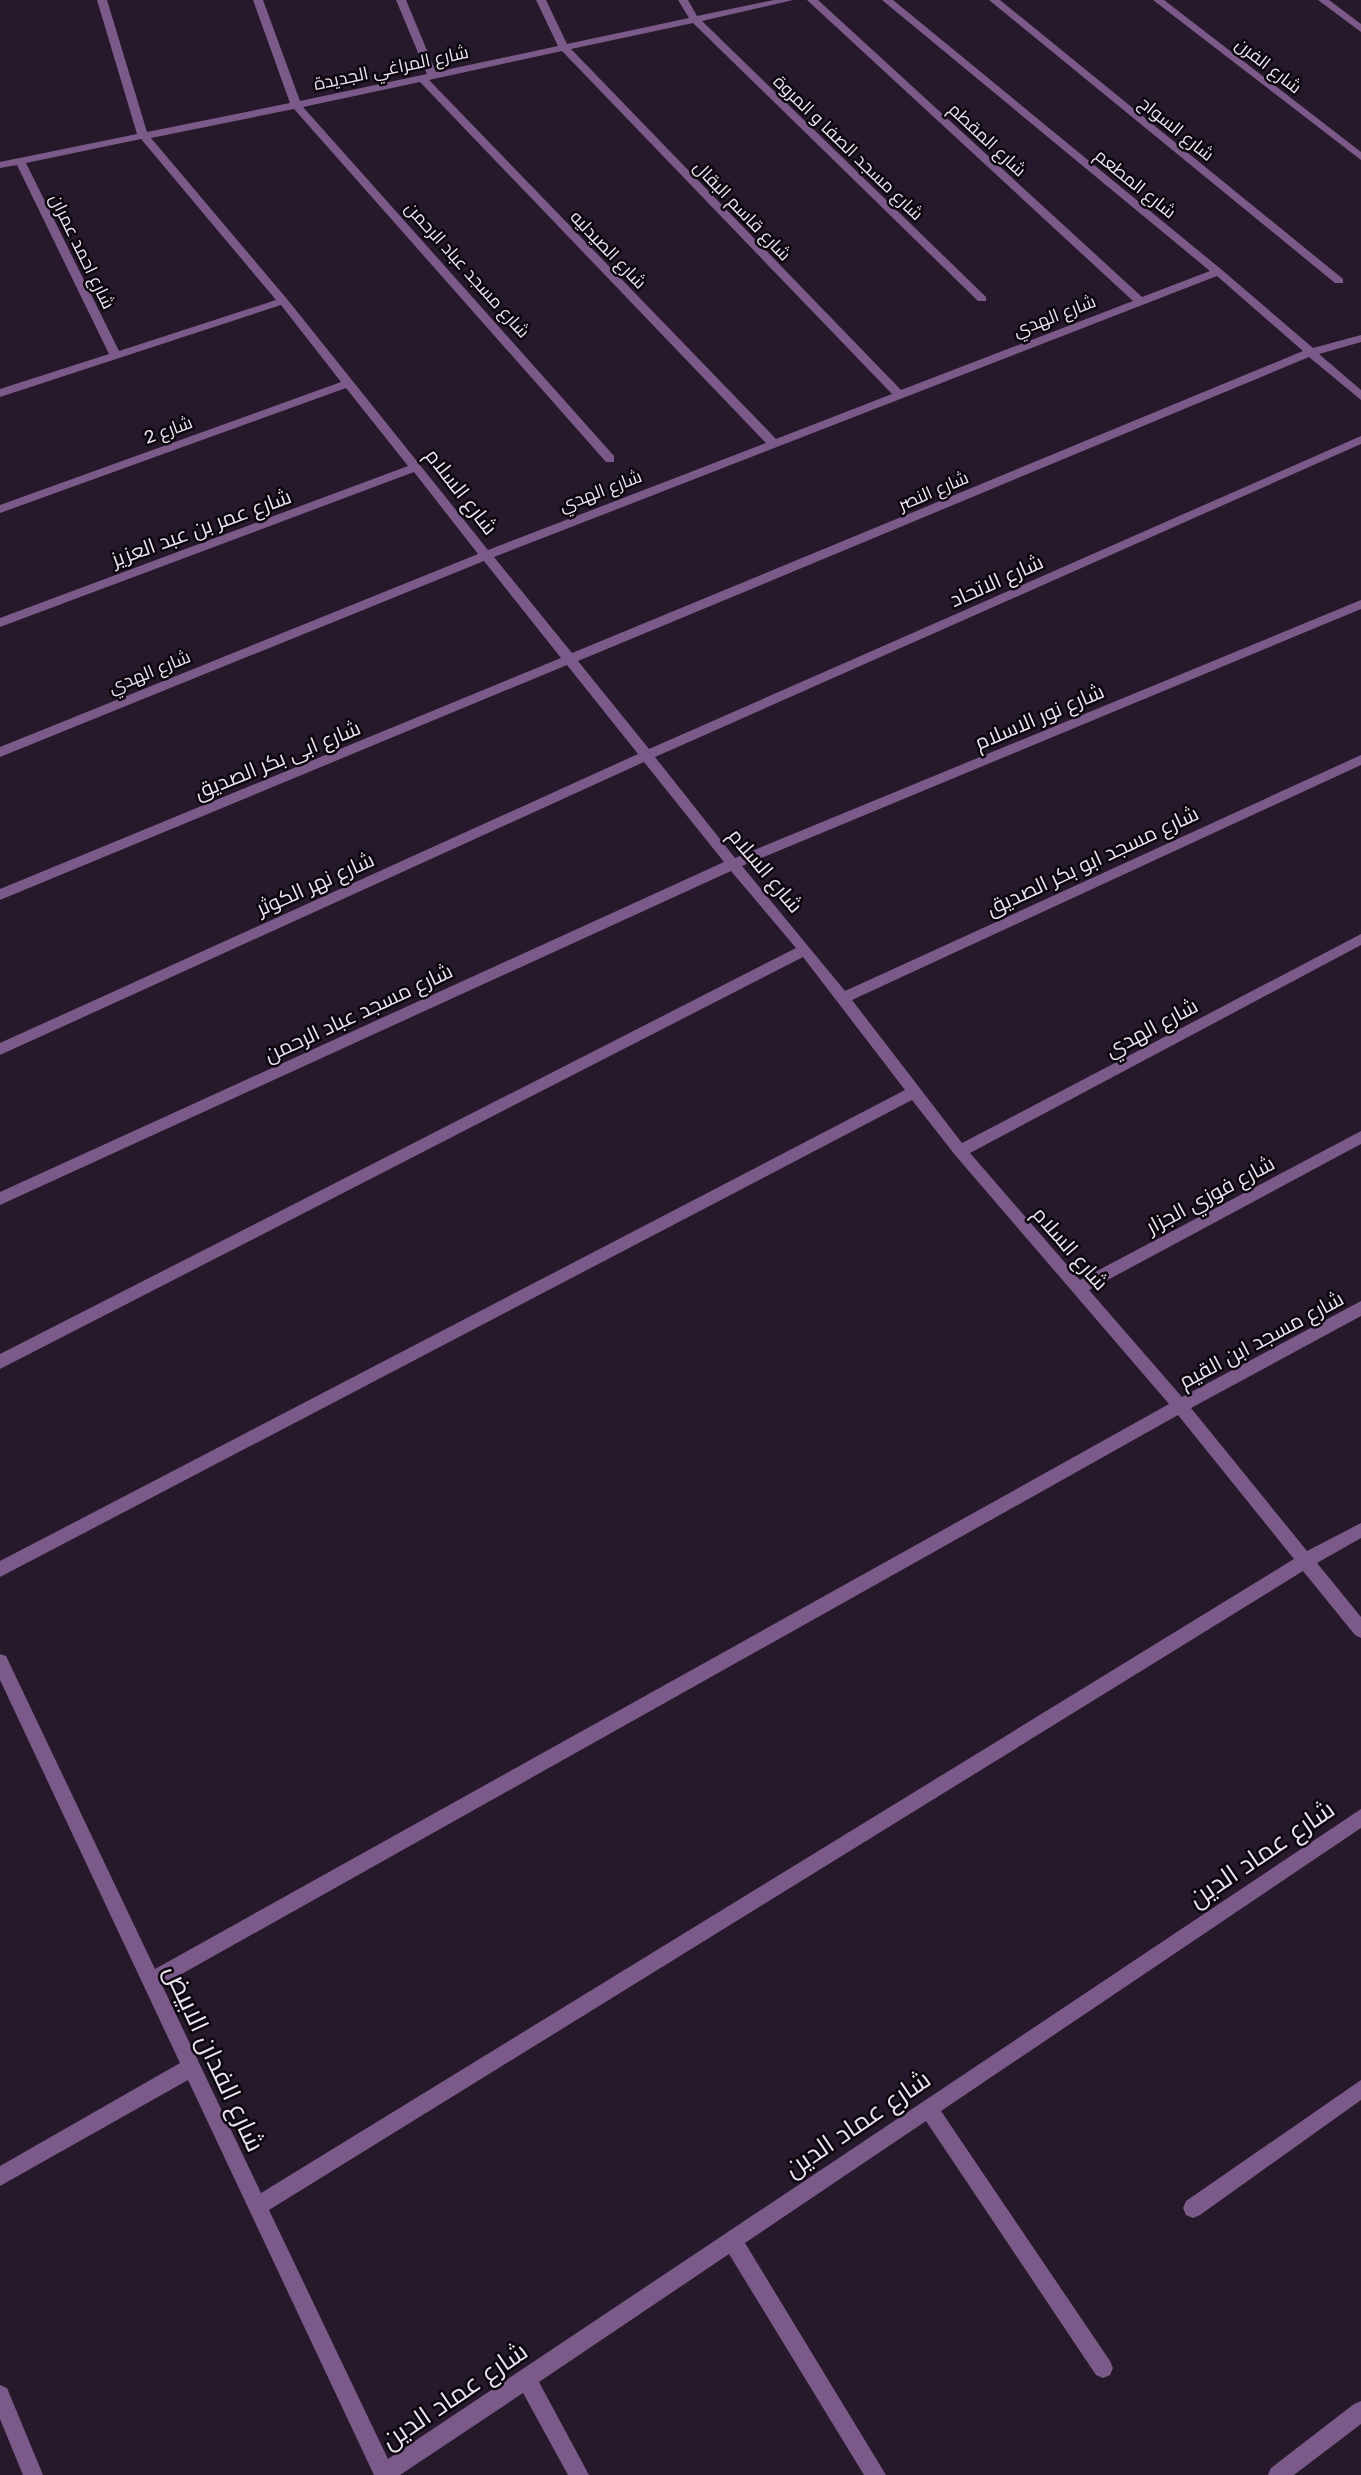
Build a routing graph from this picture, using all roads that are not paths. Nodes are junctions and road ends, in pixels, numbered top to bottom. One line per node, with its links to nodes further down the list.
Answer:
1 (102, 0): 17 (street)
2 (258, 0): 16 (street)
3 (402, 0): 15 (street)
4 (541, 0): 14 (street, شارع قاسم البقال)
5 (683, 0): 12 (street, شارع مسجد الصفا و المروة)
6 (788, 0): 12 (street, شارع المراغي الجديدة)
7 (812, 0): 25 (street, شارع المقطم)
8 (887, 0): 21 (street, شارع المطعم)
9 (994, 0): 22 (street, شارع السواح)
10 (1158, 0): 18 (street, شارع الفرن)
11 (1323, 0): 13 (street)
12 (694, 19): 14 (street, شارع المراغي الجديدة); 23 (street, شارع مسجد الصفا و المروة)
13 (1361, 30)
14 (563, 47): 15 (street, شارع المراغي الجديدة); 31 (street, شارع قاسم البقال)
15 (427, 76): 16 (street, شارع المراغي الجديدة); 34 (street, شارع الصيدليه)
16 (296, 105): 17 (street, شارع المراغي الجديدة); 35 (street, شارع مسجد عباد الرحمن)
17 (142, 134): 19 (street, شارع المراغي الجديدة); 24 (street, شارع السلام)
18 (1361, 157)
19 (20, 161): 20 (street, شارع المراغي الجديدة); 28 (street, شارع احمد عمران)
20 (0, 165)
21 (1218, 272): 25 (street, شارع الهدي); 27 (street, شارع المطعم)
22 (1339, 281)
23 (982, 299)
24 (283, 301): 28 (street); 29 (street, شارع السلام)
25 (1141, 302): 31 (street, شارع الهدي)
26 (1361, 338): 27 (street, شارع النصر)
27 (1309, 353): 32 (street, شارع المطعم); 41 (street, شارع النصر)
28 (116, 356): 30 (street)
29 (349, 383): 36 (street, شارع السلام); 37 (street, شارع 2)
30 (0, 393)
31 (899, 395): 34 (street, شارع الهدي)
32 (1361, 396)
33 (1361, 440): 43 (street, شارع الاتحاد)
34 (774, 444): 38 (street, شارع الهدي)
35 (610, 459)
36 (416, 467): 38 (street, شارع السلام); 40 (street, شارع عمر بن عبد العزيز)
37 (0, 509)
38 (486, 555): 41 (street, شارع السلام); 42 (street, شارع الهدي)
39 (1361, 603): 45 (street, شارع نور الاسلام)
40 (0, 623)
41 (570, 660): 43 (street, شارع السلام); 46 (street, شارع ابى بكر الصديق)
42 (0, 752)
43 (646, 756): 45 (street, شارع السلام); 50 (street, شارع نهر الكوثر)
44 (1361, 760): 49 (street, شارع مسجد ابو بكر الصديق)
45 (733, 864): 48 (street, شارع السلام); 54 (street, شارع مسجد عباد الرحمن)
46 (0, 895)
47 (1361, 939): 53 (street, شارع الهدي)
48 (805, 951): 49 (street, شارع السلام); 57 (street)
49 (842, 999): 51 (street, شارع السلام)
50 (0, 1049)
51 (914, 1092): 53 (street, شارع السلام); 61 (street)
52 (1361, 1137): 55 (street, شارع فوزي الجزار)
53 (960, 1151): 55 (street, شارع السلام)
54 (0, 1199)
55 (1079, 1288): 58 (street, شارع السلام)
56 (1361, 1308): 58 (street, شارع مسجد ابن القيم)
57 (0, 1362)
58 (1180, 1406): 60 (street, شارع السلام); 65 (street, شارع مسجد ابن القيم)
59 (1361, 1530): 60 (street)
60 (1305, 1561): 62 (street, شارع السلام); 70 (street)
61 (0, 1569)
62 (1361, 1630)
63 (0, 1662): 65 (street, شارع الفدان الابيض)
64 (1361, 1818): 68 (street, شارع عماد الدين)
65 (151, 1981): 66 (street, شارع الفدان الابيض)
66 (192, 2067): 69 (street); 70 (street, شارع الفدان الابيض)
67 (1361, 2089): 71 (street)
68 (928, 2108): 72 (street, شارع عماد الدين); 73 (street)
69 (0, 2177)
70 (258, 2206): 78 (street, شارع الفدان الابيض)
71 (1193, 2208)
72 (732, 2240): 74 (street, شارع عماد الدين); 80 (street)
73 (1103, 2368)
74 (526, 2379): 78 (street, شارع عماد الدين); 79 (street)
75 (0, 2395): 77 (street)
76 (1361, 2411): 81 (street)
77 (33, 2475)
78 (385, 2475)
79 (579, 2475)
80 (876, 2475)
81 (1278, 2475)

